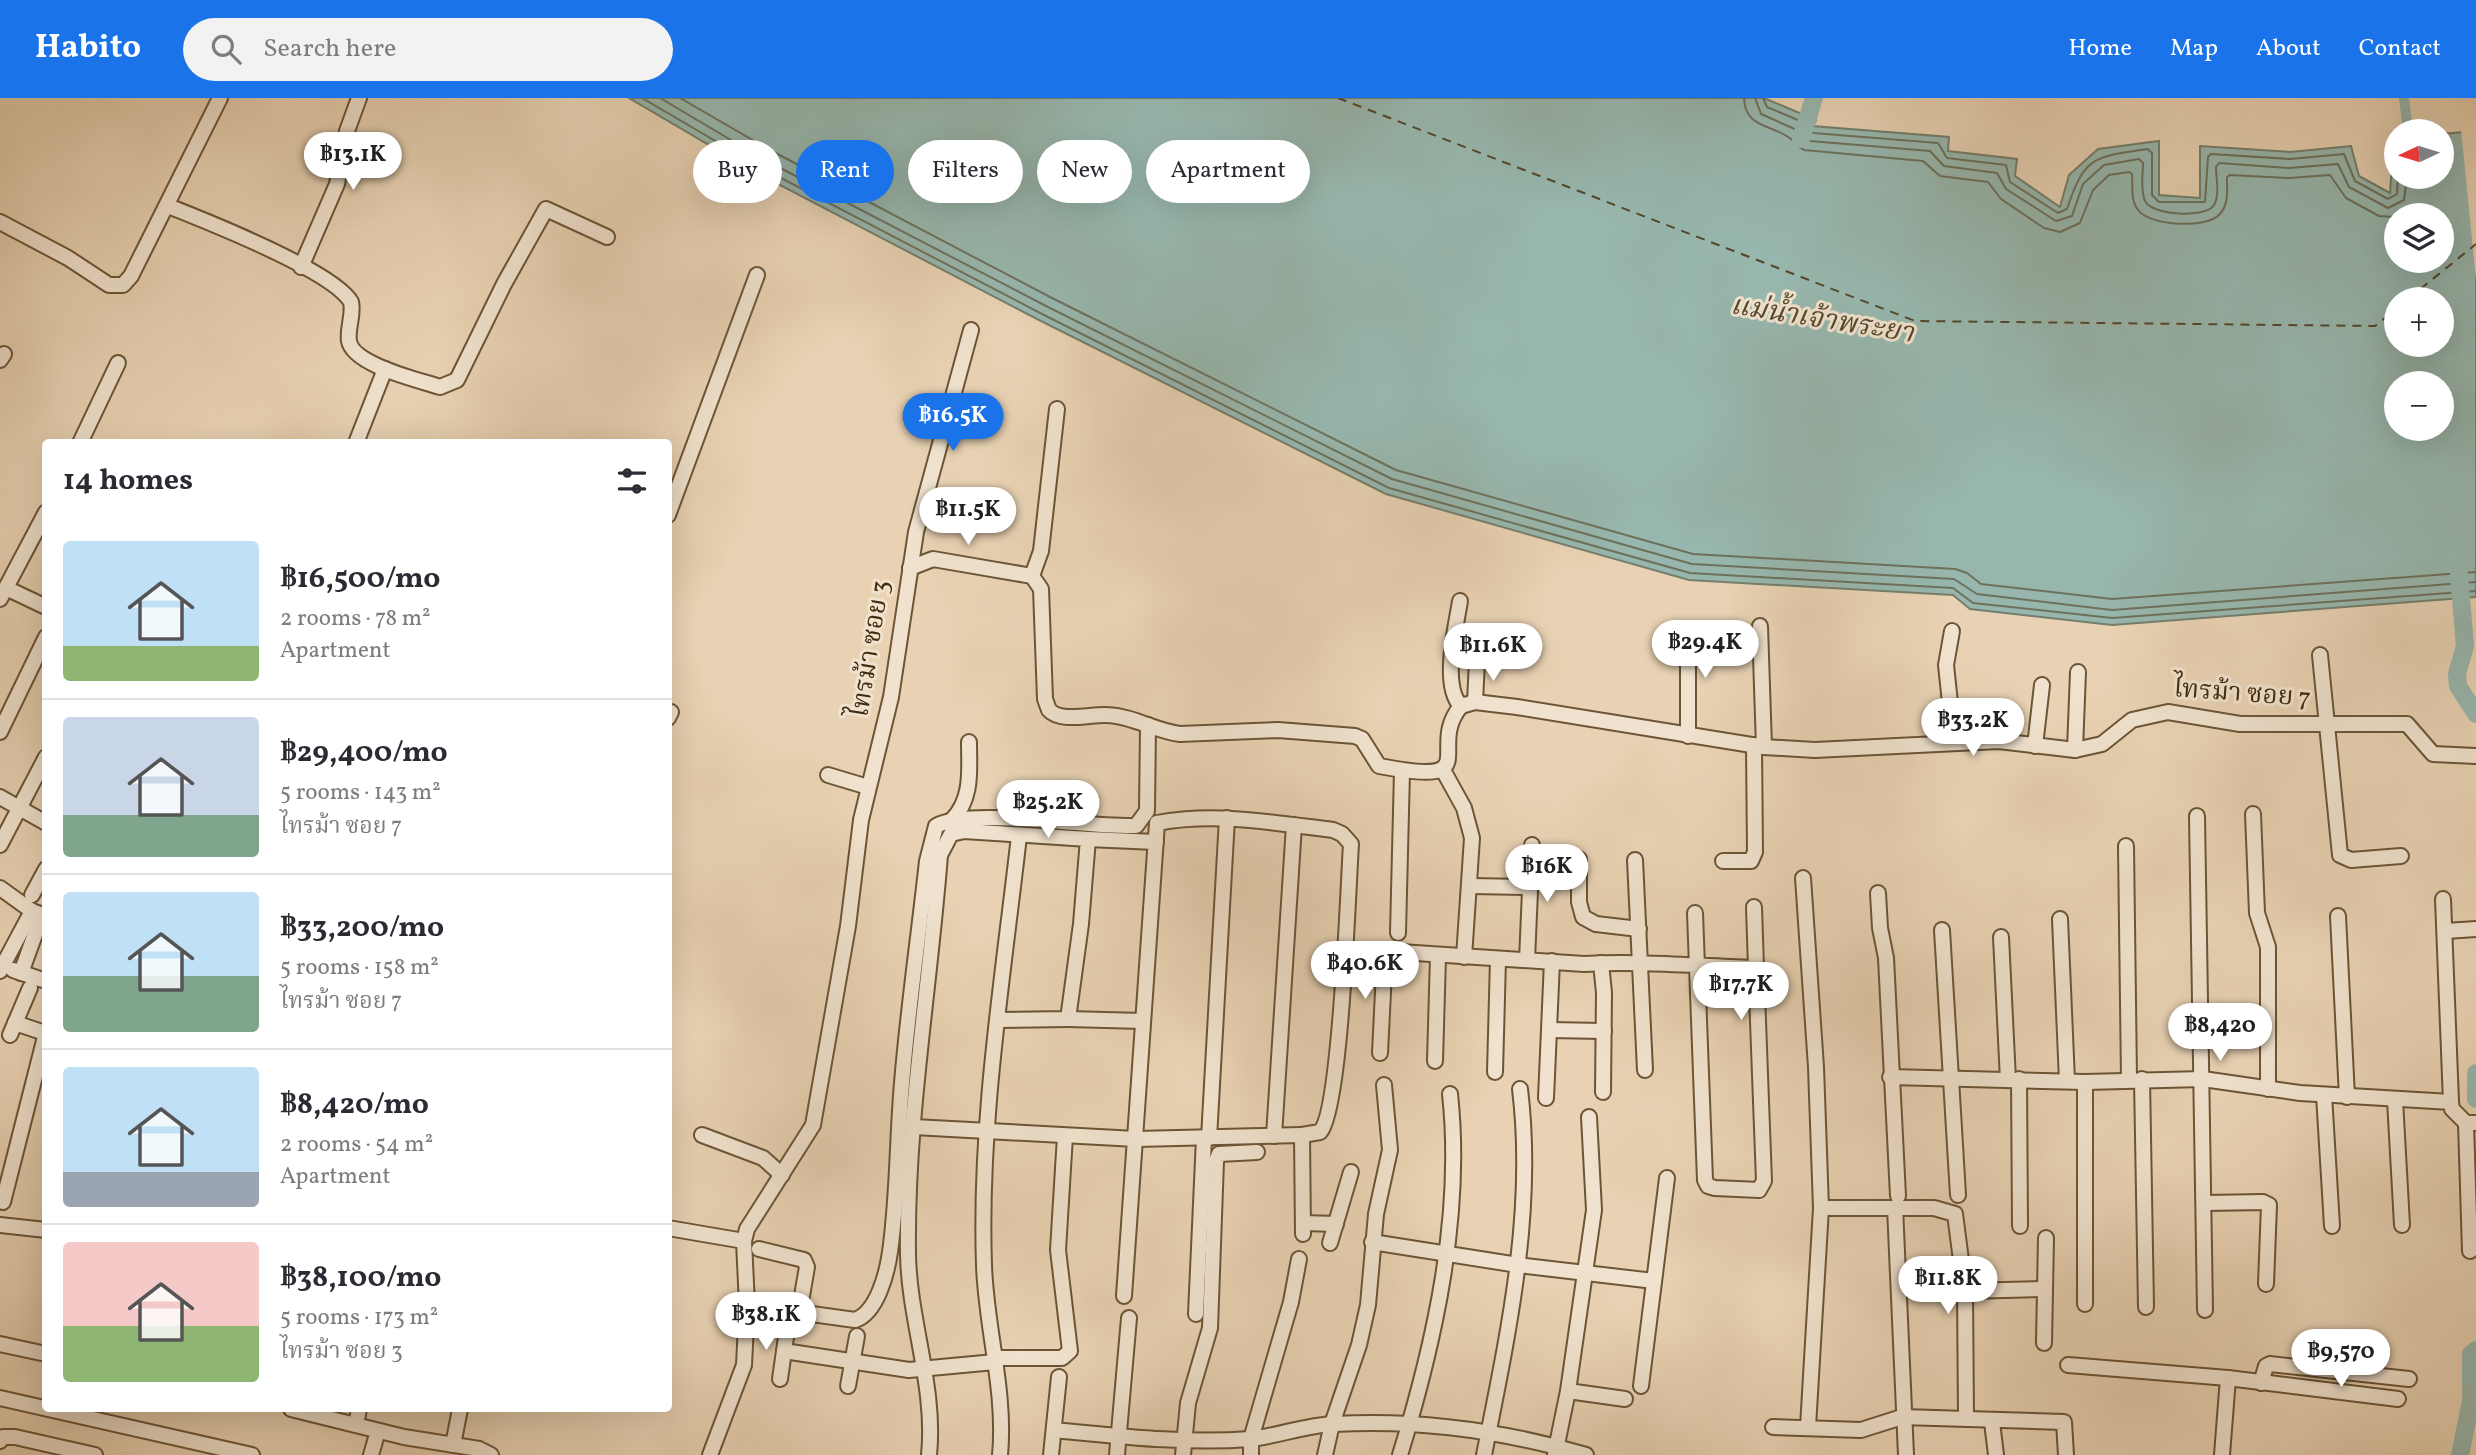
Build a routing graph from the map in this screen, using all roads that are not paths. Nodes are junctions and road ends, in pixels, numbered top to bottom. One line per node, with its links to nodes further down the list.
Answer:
1 (219, 98): 3 (street)
2 (359, 98): 6 (street)
3 (168, 206): 4 (street); 6 (street)
4 (0, 222)
5 (607, 237): 10 (street)
6 (301, 267): 10 (street)
7 (757, 275): 14 (street)
8 (971, 330): 16 (street)
9 (118, 363): 12 (street)
10 (385, 369): 13 (street)
11 (1056, 409): 17 (street)
12 (82, 439)
13 (358, 439)
14 (672, 504)
15 (42, 520): 18 (street)
16 (910, 568): 17 (street, ไทรม้า ซอย 3); 44 (street, ไทรม้า ซอย 3)
17 (1032, 576): 30 (street)
18 (3, 593): 20 (street)
19 (1460, 601): 29 (street)
20 (42, 606)
21 (1760, 626): 36 (street)
22 (1952, 631): 34 (street)
23 (1732, 632): 33 (street)
24 (42, 645): 32 (street)
25 (2320, 655): 31 (street)
26 (1477, 661): 29 (street)
27 (2078, 672): 38 (street)
28 (2042, 685): 37 (street)
29 (1468, 704): 33 (street, ไทรม้า ซอย 7); 41 (street)
30 (1148, 724): 42 (street); 50 (street)
31 (2326, 724): 38 (street, ไทรม้า ซอย 7); 39 (street, ไทรม้า ซอย 7); 59 (street)
32 (0, 732)
33 (1688, 736): 36 (street, ไทรม้า ซอย 7)
34 (1954, 741): 36 (street, ไทรม้า ซอย 7); 37 (street, ไทรม้า ซอย 7)
35 (969, 742): 50 (street)
36 (1759, 746): 62 (street)
37 (2035, 746): 38 (street, ไทรม้า ซอย 7)
38 (2075, 750)
39 (2476, 756)
40 (42, 765): 46 (street)
41 (1443, 770): 42 (street); 65 (street)
42 (1402, 771): 80 (street)
43 (828, 775): 44 (street)
44 (868, 788): 135 (street, ไทรม้า ซอย 3)
45 (0, 797): 46 (street)
46 (19, 809): 51 (street); 56 (street)
47 (2253, 814): 115 (street)
48 (2197, 816): 109 (street)
49 (1227, 818): 52 (street); 55 (street); 131 (street)
50 (953, 820): 168 (street)
51 (42, 821)
52 (1294, 825): 128 (street); 130 (street)
53 (1018, 836): 54 (street); 96 (street); 125 (street)
54 (1088, 839): 55 (street); 95 (street)
55 (1156, 842): 97 (street)
56 (0, 845)
57 (1532, 845): 66 (street)
58 (2126, 846): 108 (street)
59 (2401, 856)
60 (1579, 859): 76 (street)
61 (1635, 860): 76 (street)
62 (1723, 861)
63 (42, 876): 69 (street)
64 (1803, 878): 141 (street)
65 (1470, 886): 66 (street); 83 (street)
66 (1530, 887): 85 (street)
67 (0, 888): 74 (street)
68 (1878, 892): 107 (street)
69 (32, 895)
70 (2443, 899): 79 (street)
71 (1754, 907): 90 (street)
72 (1695, 913): 89 (street)
73 (2338, 916): 119 (street)
74 (38, 918): 91 (street); 92 (street)
75 (2060, 919): 111 (street)
76 (1639, 929): 88 (street)
77 (2476, 929): 79 (street)
78 (1942, 930): 105 (street)
79 (2446, 931): 122 (street)
80 (1398, 933)
81 (2001, 937): 110 (street)
82 (1438, 956): 83 (street); 101 (street); 102 (street)
83 (1464, 957): 84 (street)
84 (1498, 959): 85 (street); 104 (street)
85 (1527, 960): 86 (street)
86 (1552, 961): 87 (street); 98 (street)
87 (1601, 963): 88 (street); 99 (street)
88 (1640, 964): 89 (street); 103 (street)
89 (1699, 966): 90 (street); 90 (street)
90 (1756, 968)
91 (1, 969): 92 (street)
92 (21, 973): 93 (street)
93 (42, 980)
94 (30, 988): 100 (street)
95 (1068, 1019): 96 (street); 97 (street)
96 (998, 1020): 126 (street)
97 (1143, 1021): 132 (street)
98 (1549, 1030): 99 (street); 120 (street)
99 (1604, 1031): 116 (street)
100 (42, 1033)
101 (1380, 1053)
102 (1435, 1061)
103 (1645, 1070)
104 (1495, 1072)
105 (1950, 1076): 107 (street); 110 (street); 137 (street)
106 (40, 1077): 138 (street)
107 (1890, 1077): 139 (street)
108 (2136, 1079): 109 (street); 112 (street); 166 (street)
109 (2203, 1079): 115 (street); 140 (street)
110 (2013, 1080): 111 (street); 145 (street)
111 (2067, 1081): 112 (street)
112 (2085, 1082): 164 (street)
113 (1384, 1085): 151 (street)
114 (1520, 1089): 157 (street)
115 (2268, 1089): 118 (street)
116 (1603, 1092)
117 (1450, 1094): 155 (street)
118 (2325, 1095): 119 (street); 146 (street)
119 (2347, 1097): 121 (street)
120 (1546, 1098)
121 (2395, 1101): 122 (street); 144 (street)
122 (2451, 1102): 124 (street)
123 (1589, 1117): 158 (street)
124 (2471, 1123): 154 (street)
125 (914, 1127): 126 (street); 180 (street)
126 (987, 1130): 129 (street); 177 (street)
127 (702, 1135): 135 (street)
128 (1301, 1135): 130 (street); 142 (street)
129 (1065, 1136): 132 (street); 177 (street)
130 (1274, 1136): 131 (street)
131 (1206, 1138): 132 (street); 169 (street)
132 (1136, 1139): 163 (street)
133 (1257, 1152): 209 (street)
134 (1350, 1172): 142 (street)
135 (782, 1175): 150 (street, ไทรม้า ซอย 3)
136 (1667, 1178): 159 (street)
137 (1958, 1195)
138 (3, 1202)
139 (1897, 1202): 141 (street); 162 (street); 197 (street)
140 (2206, 1203): 160 (street); 167 (street)
141 (1821, 1208): 204 (street)
142 (1336, 1224): 152 (street)
143 (0, 1225): 148 (street)
144 (2402, 1225)
145 (2020, 1226)
146 (2332, 1226)
147 (672, 1229): 150 (street)
148 (42, 1230)
149 (2046, 1238): 161 (street)
150 (744, 1241): 165 (street, ไทรม้า ซอย 3)
151 (1372, 1242): 155 (street); 200 (street)
152 (1330, 1243)
153 (759, 1249): 168 (street)
154 (2470, 1251)
155 (1444, 1252): 157 (street); 201 (street)
156 (1299, 1259): 210 (street)
157 (1518, 1265): 158 (street); 207 (street)
158 (1586, 1274): 159 (street); 188 (street)
159 (1654, 1281): 187 (street)
160 (2266, 1284)
161 (2045, 1289): 162 (street); 173 (street)
162 (1965, 1291): 198 (street)
163 (1124, 1296)
164 (2085, 1304)
165 (747, 1305): 168 (street); 219 (street, ไทรม้า ซอย 3)
166 (2146, 1307)
167 (2205, 1310)
168 (799, 1313)
169 (1196, 1314)
170 (1129, 1318): 208 (street)
171 (787, 1330): 175 (street)
172 (857, 1336): 178 (street)
173 (2044, 1343)
174 (0, 1344): 176 (street)
175 (784, 1351): 178 (street); 183 (street)
176 (42, 1353)
177 (995, 1360): 180 (street); 221 (street)
178 (852, 1362): 180 (street); 186 (street)
179 (2068, 1364): 182 (street)
180 (924, 1369): 220 (street)
181 (1059, 1377): 205 (street)
182 (2228, 1378): 185 (street); 233 (street)
183 (780, 1379)
184 (2409, 1379): 185 (street)
185 (2261, 1383): 191 (street)
186 (848, 1386)
187 (1641, 1386)
188 (1568, 1391): 190 (street); 214 (street)
189 (0, 1398): 192 (street)
190 (1625, 1399)
191 (2398, 1399)
192 (42, 1408)
193 (62, 1412): 216 (street)
194 (303, 1412): 202 (street)
195 (358, 1412): 202 (street)
196 (459, 1412): 212 (street)
197 (1902, 1417): 198 (street); 204 (street); 230 (street)
198 (1966, 1417): 199 (street)
199 (1992, 1422): 231 (street); 232 (street)
200 (1332, 1423): 201 (street); 210 (street); 226 (street)
201 (1410, 1423): 207 (street); 227 (street)
202 (356, 1425): 206 (street)
203 (1773, 1427): 204 (street)
204 (1808, 1427)
205 (1054, 1430): 208 (street); 222 (street)
206 (380, 1431): 212 (street); 217 (street)
207 (1489, 1432): 214 (street); 228 (street)
208 (1119, 1436): 209 (street); 223 (street)
209 (1185, 1439): 210 (street); 224 (street)
210 (1251, 1439): 225 (street)
211 (0, 1441): 213 (street)
212 (453, 1445): 218 (street)
213 (58, 1451): 215 (street)
214 (1555, 1451): 229 (street)
215 (95, 1455)
216 (252, 1455)
217 (371, 1455)
218 (491, 1455)
219 (710, 1455)
220 (929, 1455)
221 (1000, 1455)
222 (1051, 1455)
223 (1117, 1455)
224 (1184, 1455)
225 (1251, 1455)
226 (1325, 1455)
227 (1400, 1455)
228 (1484, 1455)
229 (1586, 1455)
230 (1906, 1455)
231 (1996, 1455)
232 (2066, 1455)
233 (2222, 1455)

